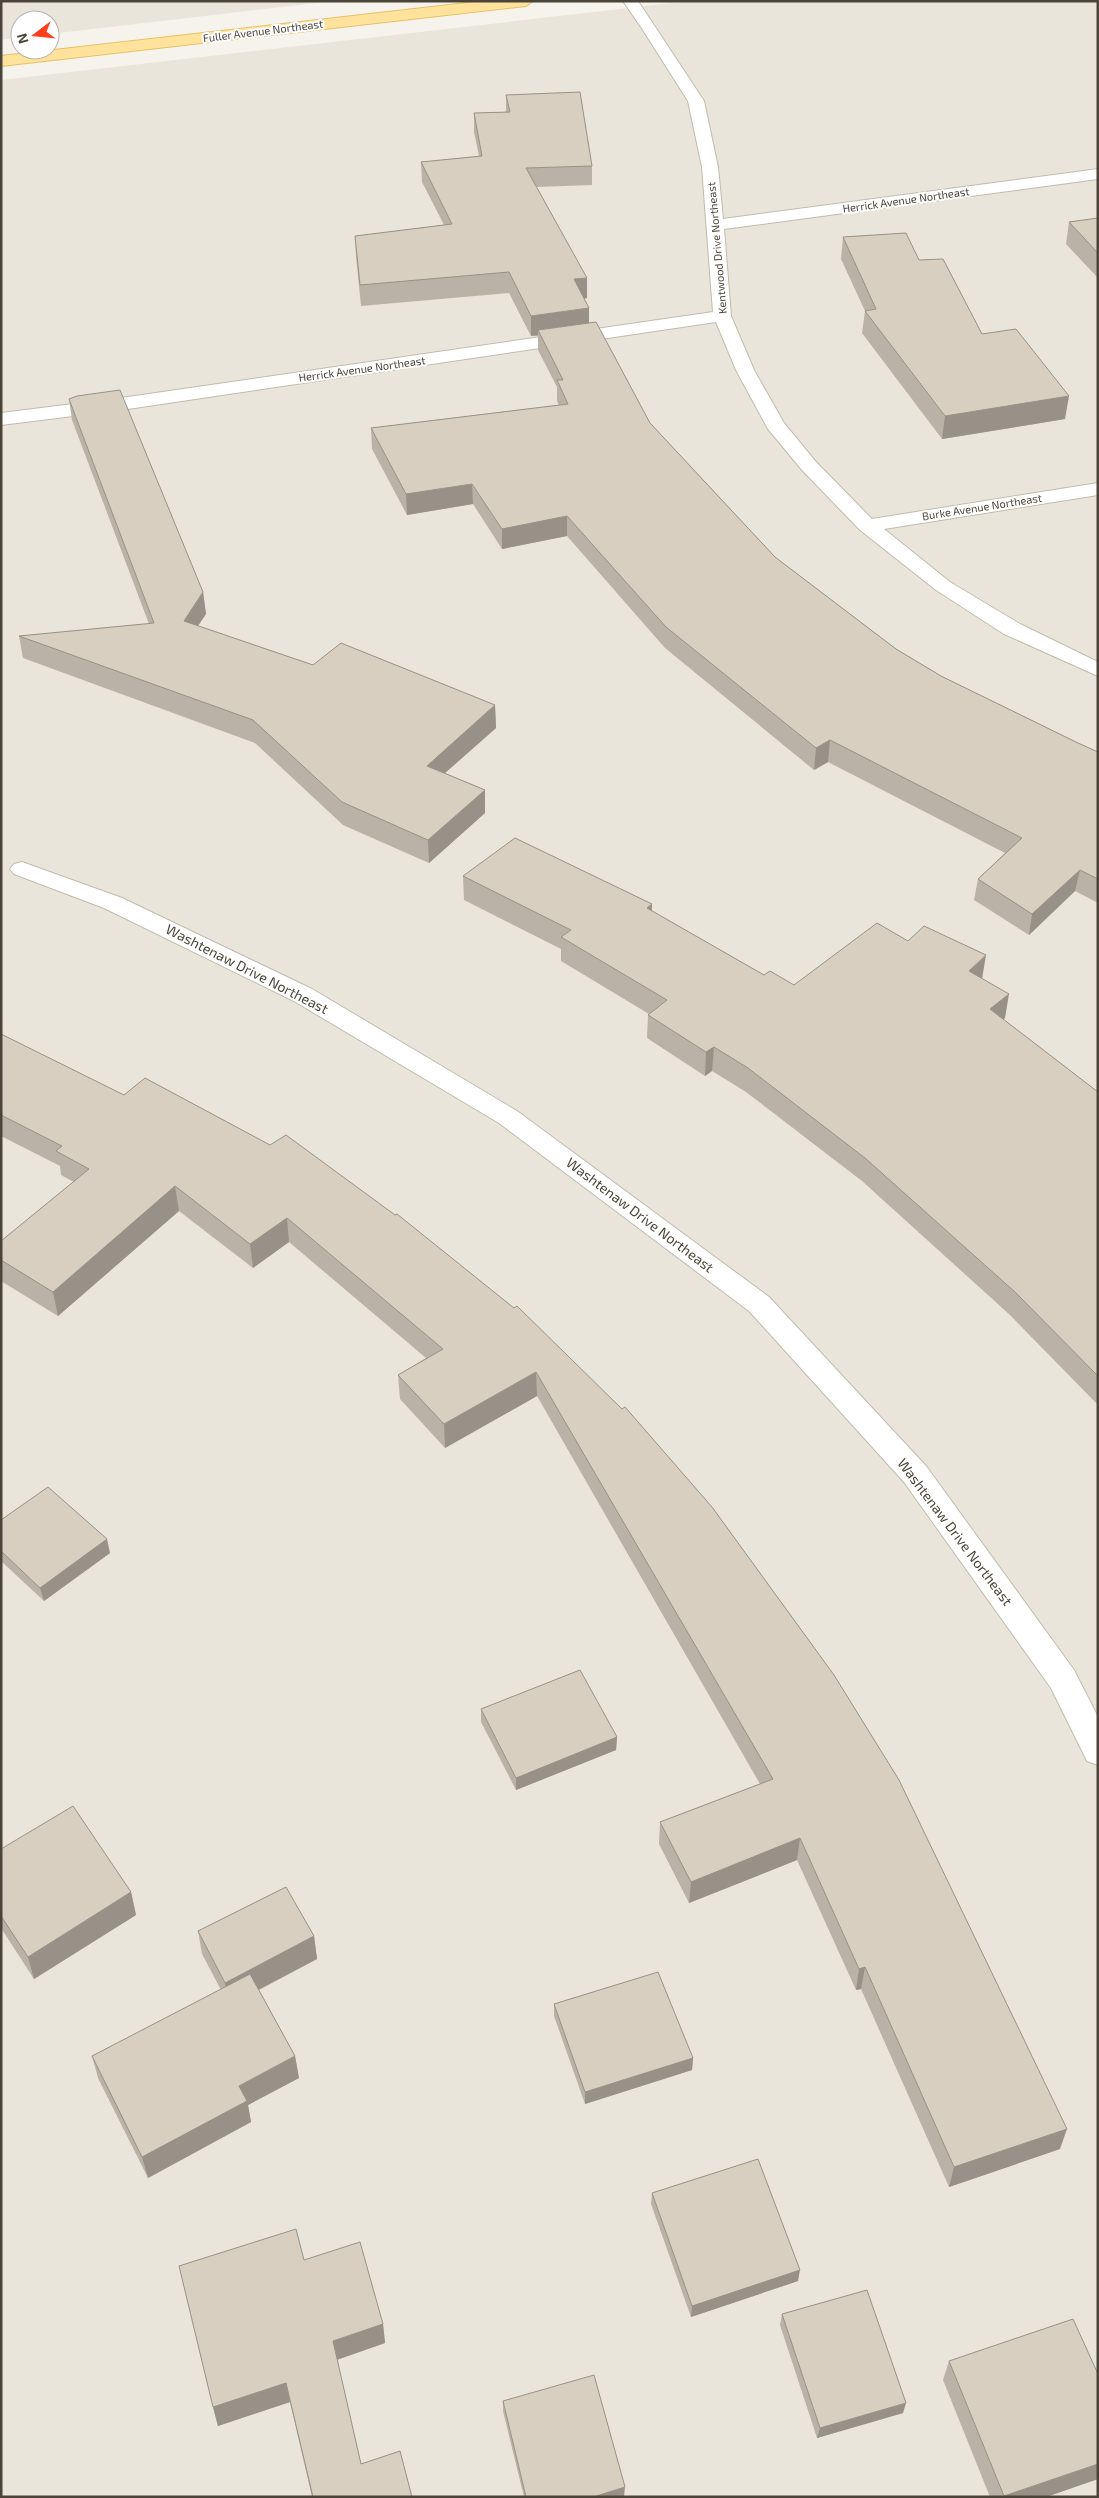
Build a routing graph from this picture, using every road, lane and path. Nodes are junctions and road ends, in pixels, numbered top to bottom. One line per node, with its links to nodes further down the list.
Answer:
1 (526, 1): 3 (main road, Fuller Avenue Northeast)
2 (630, 1): 5 (street, Kentwood Drive Northeast)
3 (1, 62)
4 (1098, 174): 5 (street, Herrick Avenue Northeast)
5 (715, 225): 6 (street, Kentwood Drive Northeast)
6 (722, 316): 7 (street, Herrick Avenue Northeast); 9 (street, Kentwood Drive Northeast)
7 (1, 419)
8 (1098, 489): 9 (street, Burke Avenue Northeast)
9 (867, 526): 10 (street, Kentwood Drive Northeast)
10 (1098, 670)
11 (22, 869): 12 (street, Washtenaw Drive Northeast)
12 (1098, 1750)

